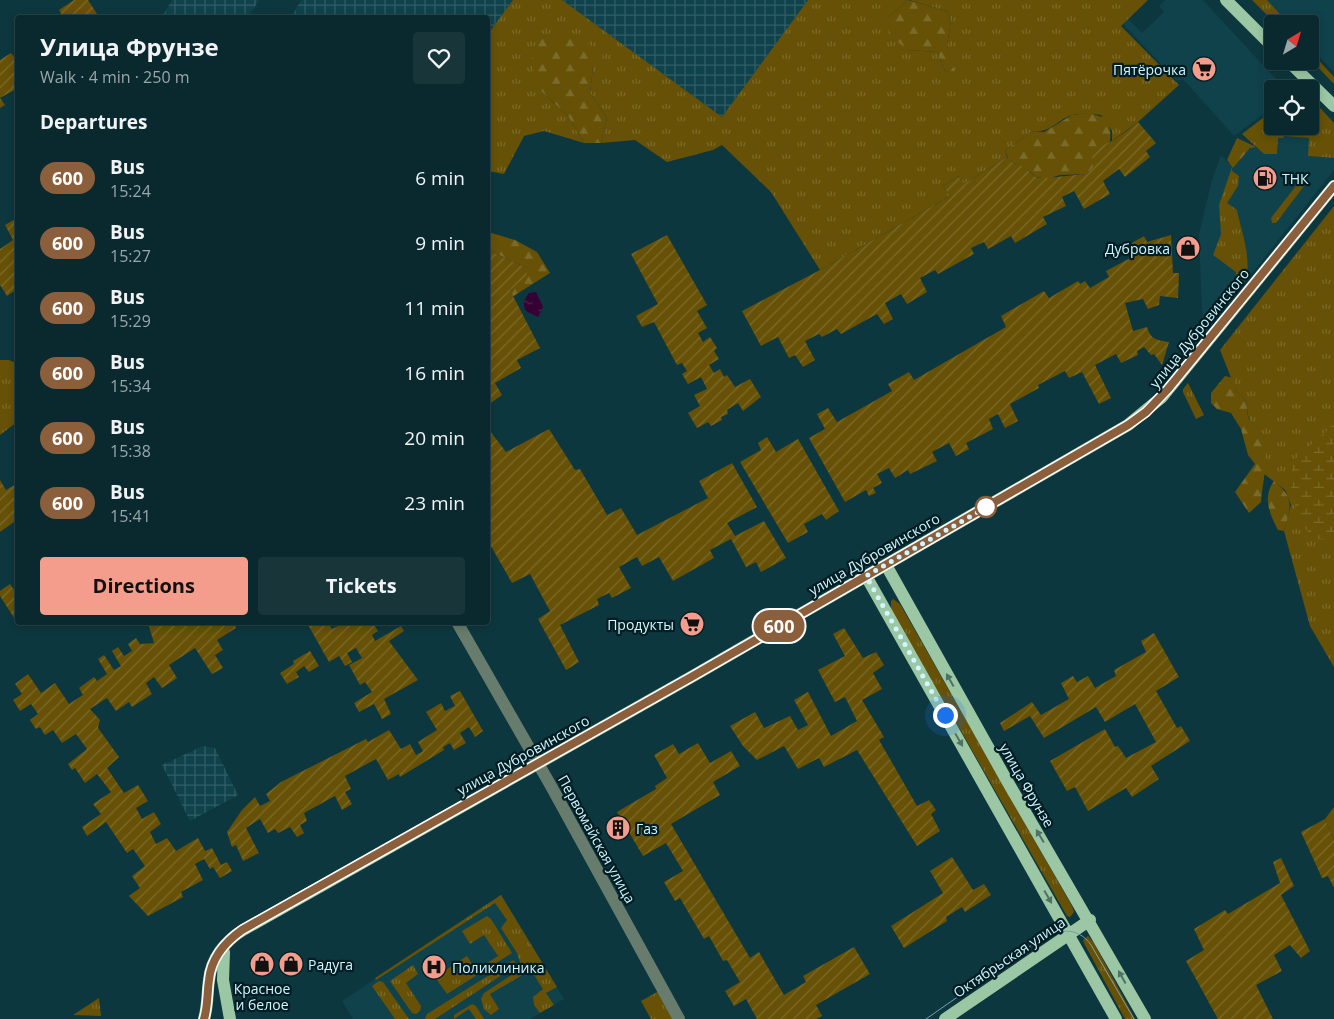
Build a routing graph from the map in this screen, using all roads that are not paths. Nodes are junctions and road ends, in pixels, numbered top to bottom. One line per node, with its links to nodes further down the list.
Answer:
1 (1226, 0): 2 (main road)
2 (1264, 38)
3 (1297, 70): 4 (main road)
4 (1334, 106)
5 (1334, 186): 6 (main road, улица Дубровинского)
6 (886, 565): 7 (main road, улица Дубровинского); 10 (main road, улица Фрунзе, one-way to 6)
7 (866, 576): 9 (main road, улица Дубровинского); 11 (main road, one-way to 11)
8 (459, 625): 9 (street, Первомайская улица)
9 (538, 764): 12 (main road, улица Дубровинского); 15 (street, Первомайская улица)
10 (1090, 920): 11 (main road, Октябрьская улица); 18 (main road, улица Фрунзе, one-way to 10)
11 (1069, 934): 16 (main road, Октябрьская улица); 17 (main road)
12 (230, 939): 13 (main road); 14 (main road)
13 (204, 1019)
14 (230, 1019)
15 (679, 1019)
16 (945, 1019)
17 (1116, 1019)
18 (1145, 1019)

